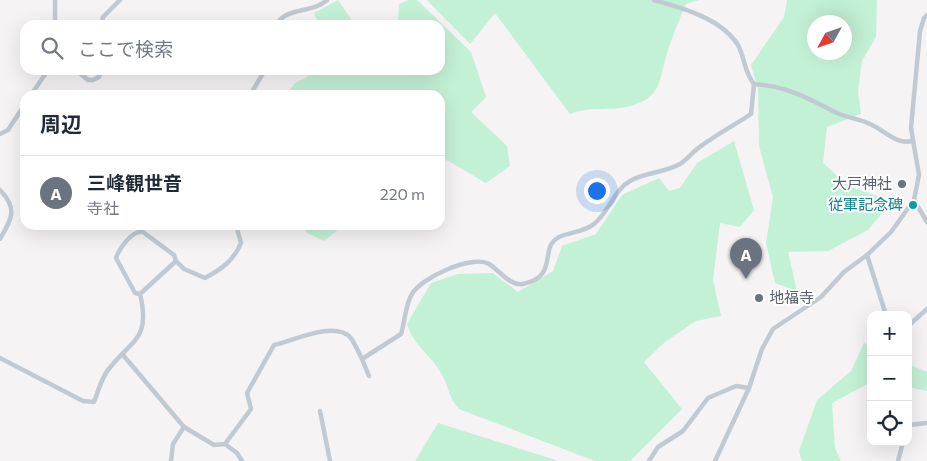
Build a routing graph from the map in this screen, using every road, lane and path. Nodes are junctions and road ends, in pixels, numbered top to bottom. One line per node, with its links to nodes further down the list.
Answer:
1 (55, 0): 6 (street)
2 (120, 0): 7 (street)
3 (327, 0): 8 (street)
4 (654, 0): 13 (street)
5 (927, 15): 18 (street)
6 (54, 20)
7 (102, 20)
8 (281, 20)
9 (45, 75): 14 (street)
10 (82, 75): 11 (street)
11 (100, 75)
12 (262, 75): 15 (street)
13 (754, 84): 18 (street); 32 (street)
14 (34, 90)
15 (253, 90)
16 (20, 112): 17 (street)
17 (0, 134)
18 (912, 141): 20 (street)
19 (0, 190): 23 (street)
20 (914, 200): 21 (street); 24 (street)
21 (927, 222)
22 (237, 230): 25 (street)
23 (0, 239)
24 (867, 255): 28 (street); 34 (street)
25 (176, 261): 26 (street); 26 (street)
26 (140, 294): 30 (street)
27 (927, 310): 29 (street)
28 (885, 311)
29 (912, 323)
30 (123, 355): 31 (street); 38 (street)
31 (0, 358)
32 (362, 359): 33 (street); 39 (street)
33 (369, 376)
34 (749, 388): 44 (street); 45 (street)
35 (320, 411): 43 (street)
36 (927, 423): 37 (street)
37 (912, 425)
38 (184, 427): 39 (street); 41 (street)
39 (225, 444): 42 (street)
40 (902, 446): 46 (street)
41 (172, 461)
42 (242, 461)
43 (330, 461)
44 (649, 461)
45 (715, 461)
46 (898, 461)

